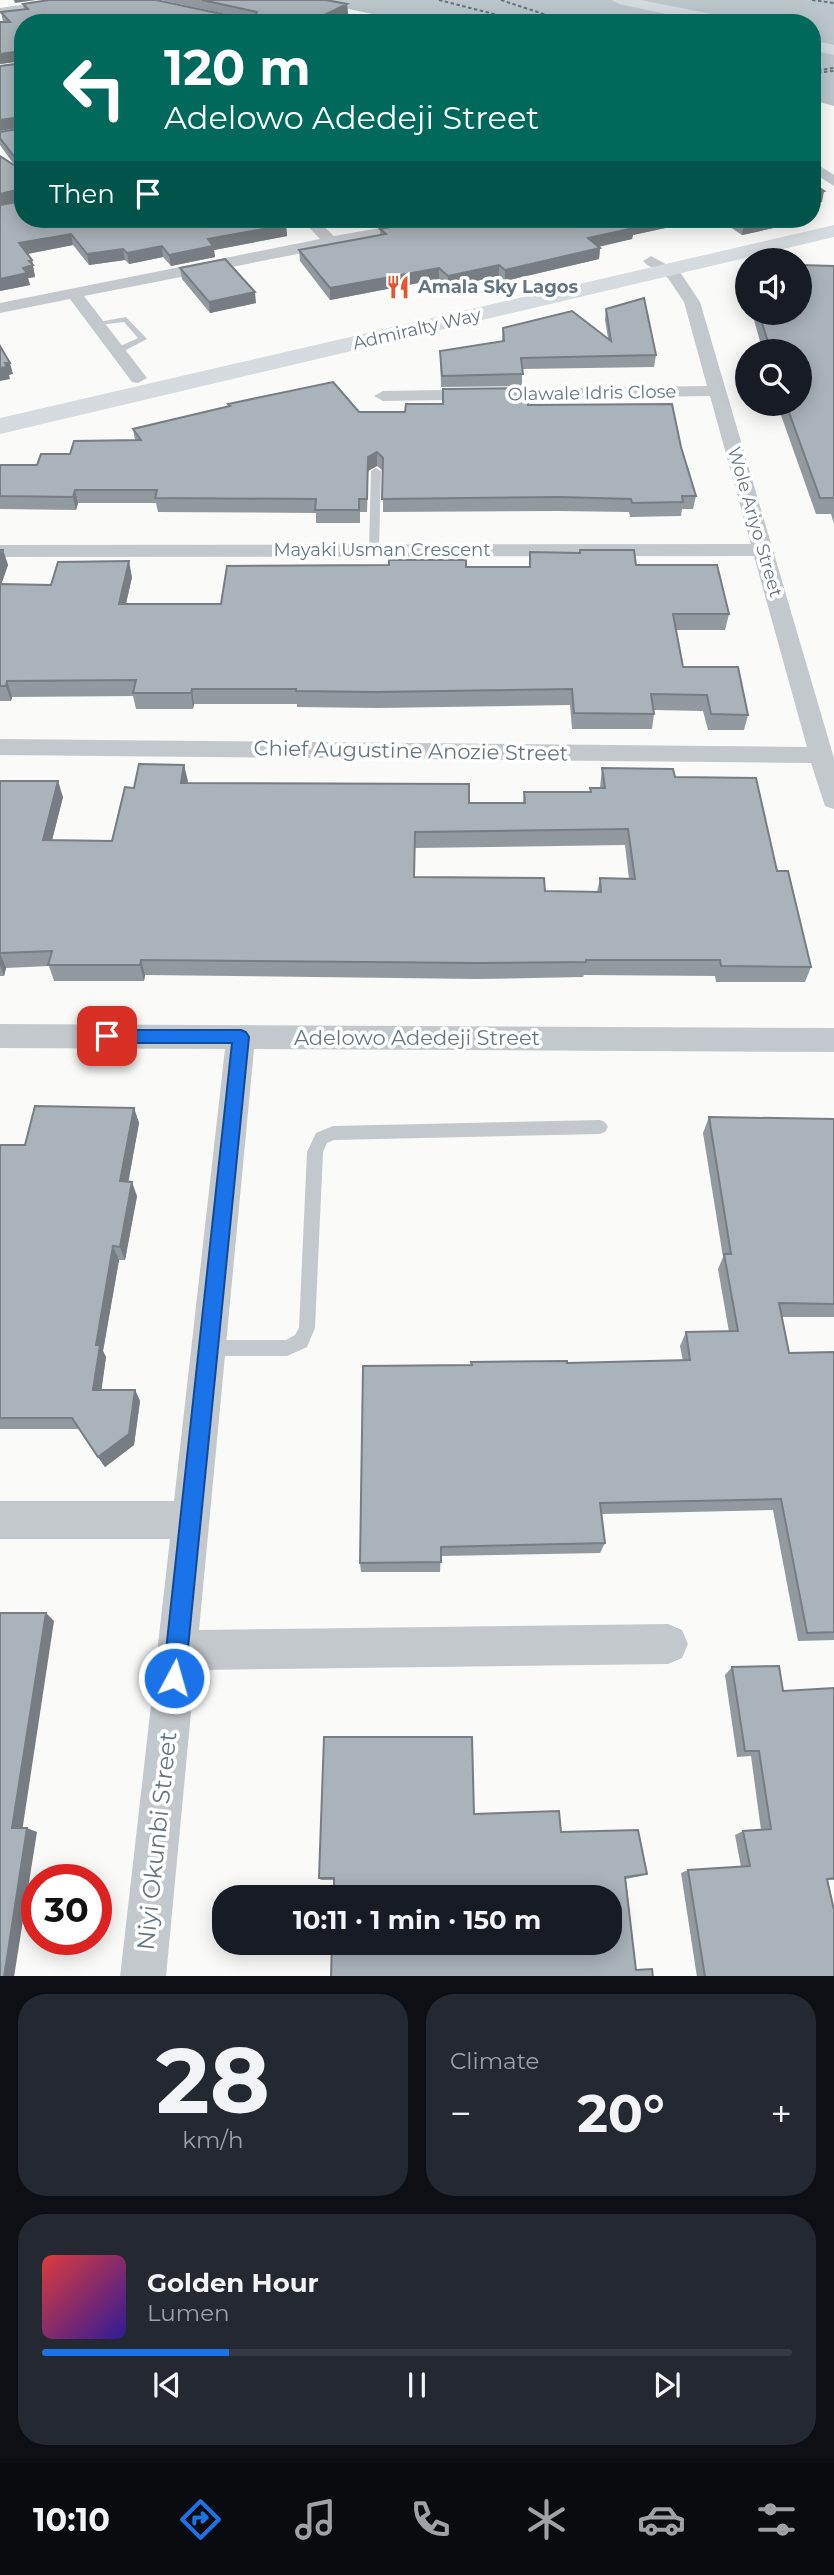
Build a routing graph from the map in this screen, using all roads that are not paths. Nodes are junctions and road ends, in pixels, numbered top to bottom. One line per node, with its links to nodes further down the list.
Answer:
1 (76, 0): 3 (street)
2 (611, 1): 4 (main road); 5 (main road)
3 (0, 10)
4 (665, 14)
5 (682, 14)
6 (317, 228): 10 (street)
7 (404, 228): 10 (street)
8 (800, 228): 11 (main road, Admiralty Way)
9 (834, 231): 11 (main road, Admiralty Way)
10 (331, 241): 12 (street)
11 (659, 265): 16 (main road, Admiralty Way); 17 (street, Wole Ariyo Street); 20 (main road, Admiralty Way)
12 (74, 293): 13 (street); 14 (street)
13 (0, 308)
14 (96, 323): 15 (street); 15 (lane)
15 (117, 351): 16 (street)
16 (138, 378): 19 (main road, Admiralty Way)
17 (718, 391): 18 (street, Olawale Idris Close); 23 (street, Wole Ariyo Street)
18 (383, 396)
19 (0, 409)
20 (0, 426)
21 (376, 471): 22 (lane)
22 (374, 550): 23 (street, Mayaki Usman Crescent); 24 (street, Mayaki Usman Crescent)
23 (763, 550): 26 (street, Wole Ariyo Street)
24 (0, 551)
25 (0, 747): 26 (street, Chief Augustine Anozie Street)
26 (821, 755): 27 (street, Wole Ariyo Street)
27 (834, 800)
28 (0, 1036): 29 (street, Adelowo Adedeji Street)
29 (241, 1037): 30 (street, Adelowo Adedeji Street); 32 (street, Niyi Okunbi Street)
30 (834, 1040)
31 (600, 1127): 32 (lane)
32 (209, 1348): 34 (street, Niyi Okunbi Street)
33 (0, 1520): 34 (street)
34 (191, 1520): 36 (street, Niyi Okunbi Street)
35 (667, 1644): 36 (street)
36 (177, 1650): 37 (street, Niyi Okunbi Street)
37 (143, 1976)

